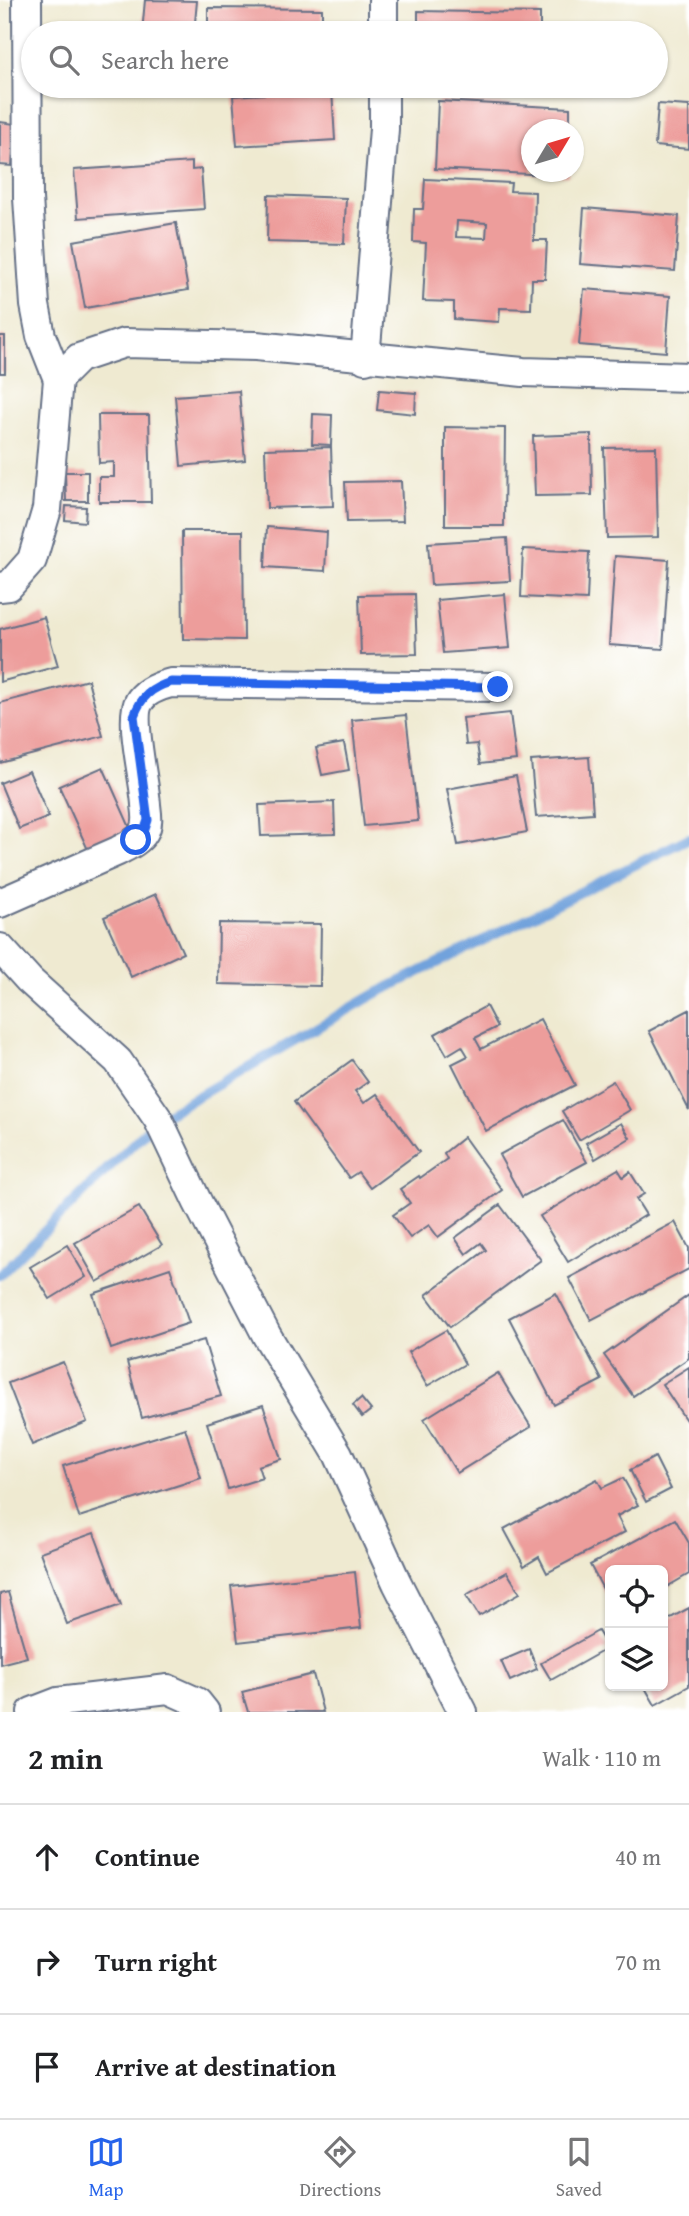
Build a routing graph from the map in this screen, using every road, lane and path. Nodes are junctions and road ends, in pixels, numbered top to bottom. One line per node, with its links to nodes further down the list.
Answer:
1 (27, 0): 3 (street)
2 (383, 0): 4 (street)
3 (27, 21)
4 (383, 21)
5 (27, 98): 9 (street)
6 (384, 98): 7 (street)
7 (365, 359): 8 (street); 9 (street)
8 (689, 377)
9 (58, 379): 10 (street)
10 (0, 587)
11 (498, 687): 12 (street)
12 (0, 903)
13 (0, 948): 16 (street)
14 (32, 1712): 15 (street)
15 (205, 1712)
16 (463, 1712)

